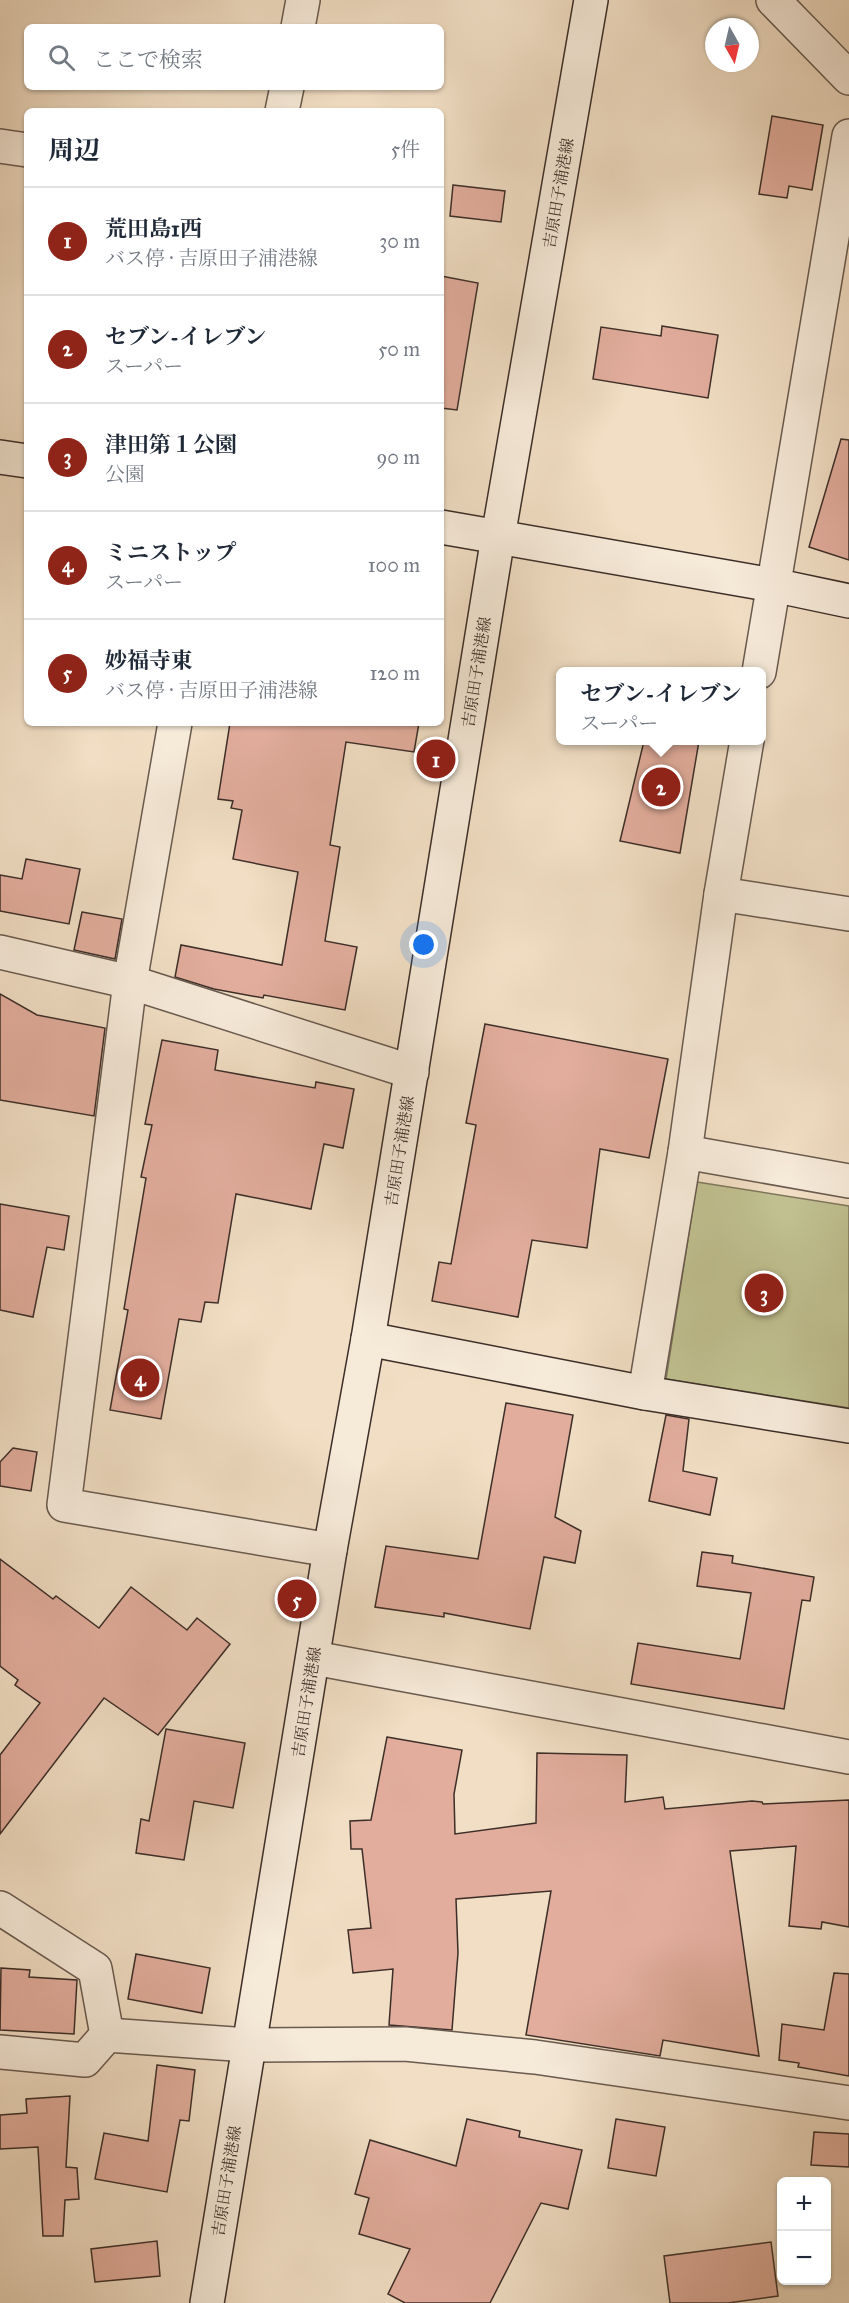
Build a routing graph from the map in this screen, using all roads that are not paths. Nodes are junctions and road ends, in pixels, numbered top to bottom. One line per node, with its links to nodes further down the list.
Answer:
1 (303, 0): 4 (street)
2 (591, 0): 14 (street, 吉原田子浦港線)
3 (773, 0): 5 (street)
4 (299, 24)
5 (849, 78)
6 (286, 90): 7 (street)
7 (283, 108)
8 (849, 136): 15 (street)
9 (0, 146): 10 (street)
10 (24, 150)
11 (0, 458): 12 (street)
12 (24, 461)
13 (444, 528): 14 (street)
14 (498, 537): 15 (street); 24 (street, 吉原田子浦港線)
15 (773, 585): 16 (street); 17 (street)
16 (849, 601)
17 (760, 667)
18 (174, 726): 23 (street)
19 (746, 745): 20 (street)
20 (721, 894): 21 (street); 25 (street)
21 (849, 914)
22 (0, 952): 23 (street)
23 (130, 982): 24 (street); 30 (street)
24 (412, 1072): 27 (street, 吉原田子浦港線)
25 (685, 1152): 26 (street); 28 (street)
26 (849, 1181)
27 (368, 1339): 28 (street); 30 (street, 吉原田子浦港線)
28 (645, 1393): 29 (street)
29 (849, 1426)
30 (330, 1550): 31 (street, 吉原田子浦港線)
31 (314, 1658): 32 (street); 35 (street, 吉原田子浦港線)
32 (849, 1757)
33 (0, 1908): 34 (street)
34 (107, 2035): 35 (street); 36 (street)
35 (248, 2044): 37 (street); 38 (street, 吉原田子浦港線)
36 (0, 2052)
37 (849, 2103)
38 (207, 2303)

